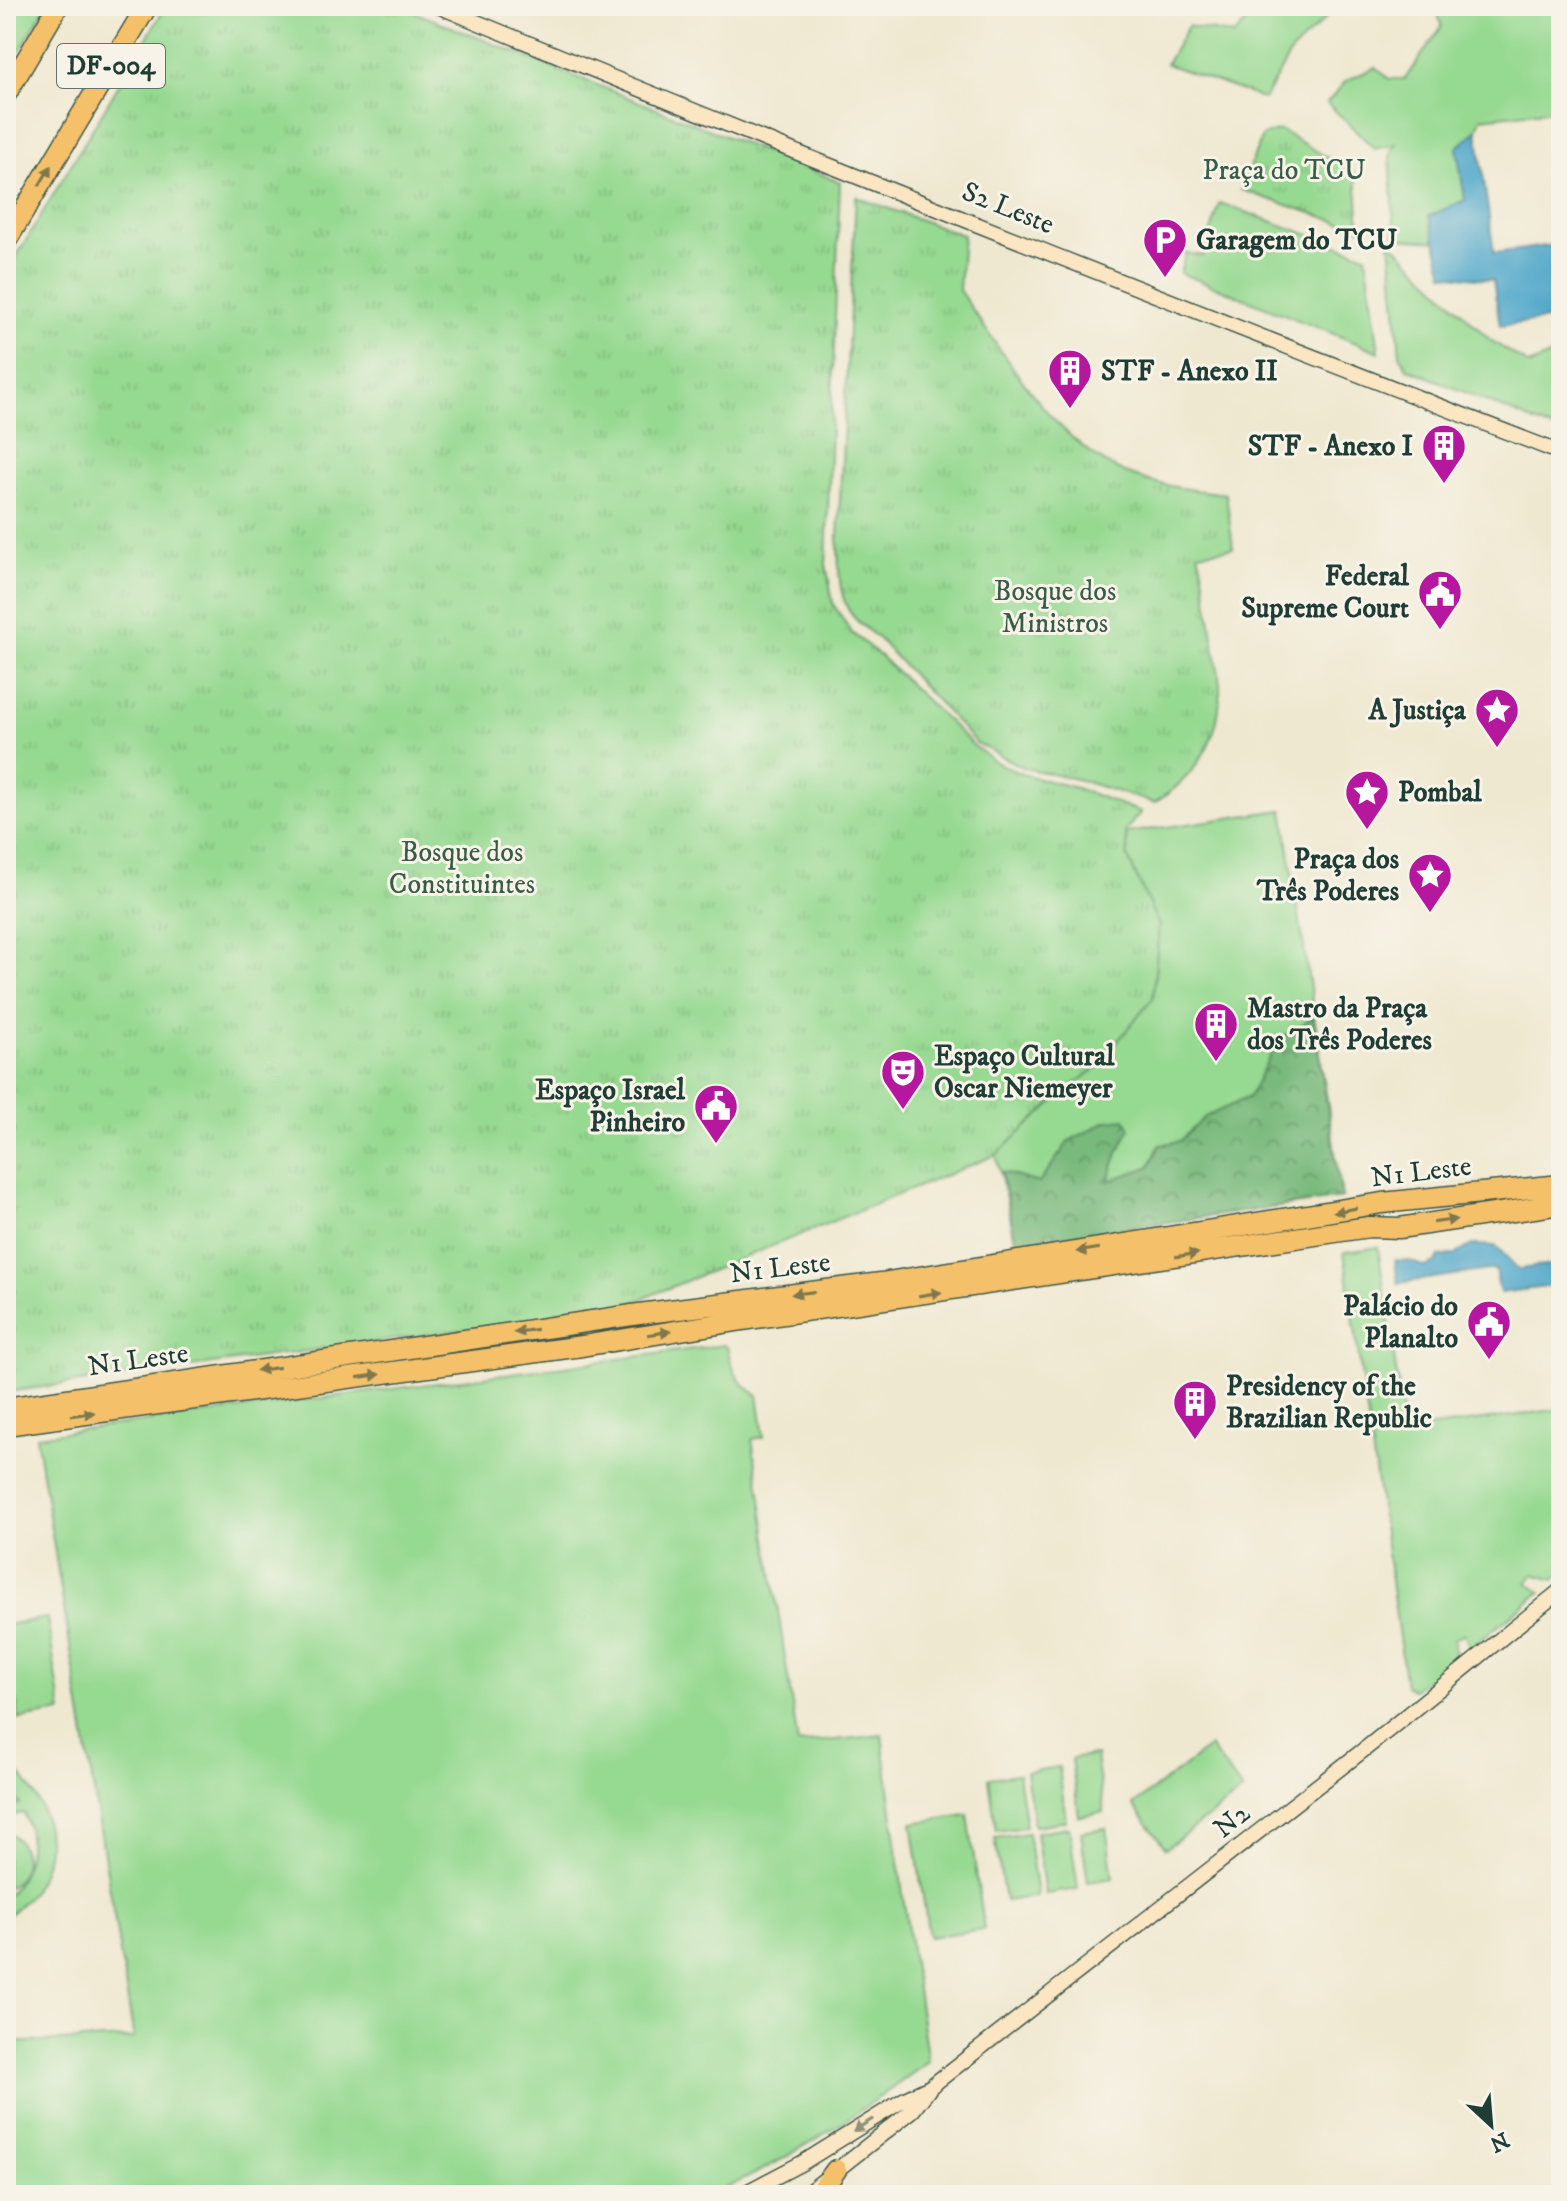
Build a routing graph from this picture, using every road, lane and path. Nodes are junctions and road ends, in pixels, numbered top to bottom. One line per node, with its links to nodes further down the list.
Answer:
1 (58, 6): 4 (highway, DF-004)
2 (147, 6): 5 (highway, DF-004, one-way to 2)
3 (438, 6): 6 (main road, S2 Leste)
4 (6, 94)
5 (6, 241)
6 (1561, 453)
7 (1561, 1185): 9 (highway, N1 Leste, one-way to 9)
8 (1561, 1204): 10 (highway, N1 Leste, one-way to 8)
9 (6, 1408)
10 (6, 1425)
11 (1561, 1590): 12 (main road, N2)
12 (930, 2087): 13 (main road, N2); 14 (main road, N2, one-way to 14)
13 (836, 2170): 15 (main road, N2); 16 (highway)
14 (741, 2195)
15 (805, 2195)
16 (818, 2195)

